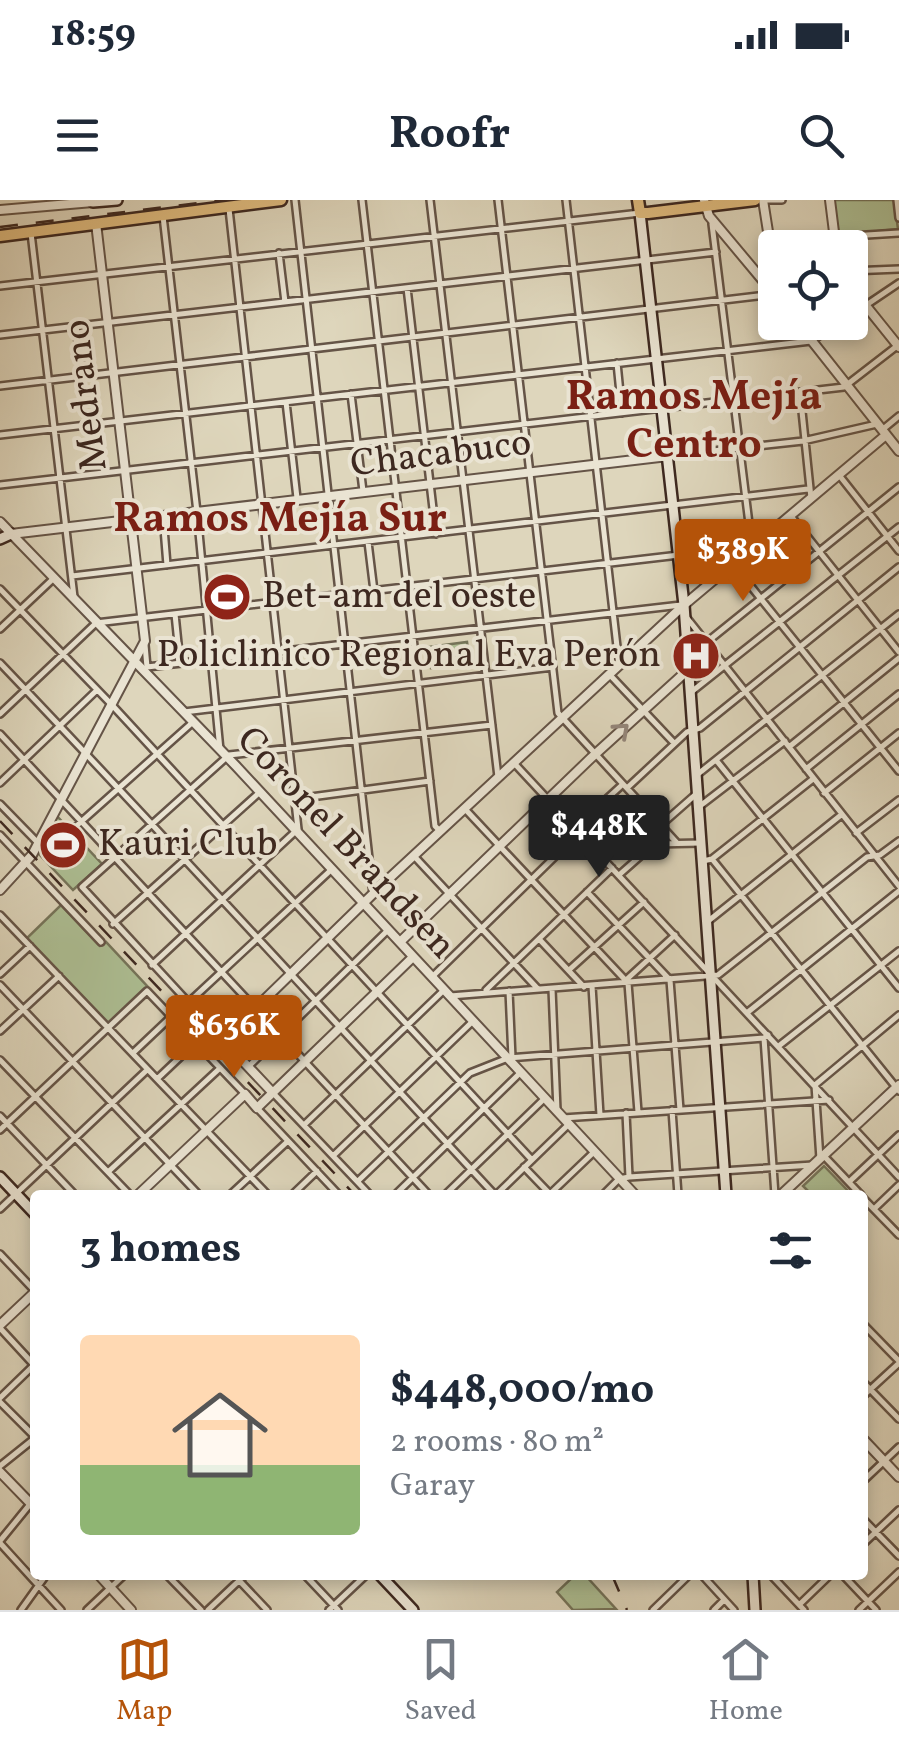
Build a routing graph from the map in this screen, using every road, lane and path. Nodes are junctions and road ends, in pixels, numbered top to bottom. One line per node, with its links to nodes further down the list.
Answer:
1 (116, 200): 14 (main road)
2 (280, 200): 15 (main road)
3 (295, 200): 32 (street)
4 (362, 200): 31 (street)
5 (430, 200): 29 (street)
6 (498, 200): 23 (street)
7 (566, 200): 21 (street)
8 (638, 200): 18 (main road)
9 (755, 200): 16 (main road)
10 (764, 200): 11 (street); 24 (street)
11 (782, 200)
12 (830, 200): 25 (street)
13 (897, 200): 20 (street)
14 (92, 201): 17 (street); 22 (main road, Medrano)
15 (229, 206): 19 (main road); 35 (street)
16 (706, 207): 18 (main road); 34 (street); 41 (street)
17 (2, 211)
18 (640, 213): 21 (street); 36 (main road)
19 (162, 214): 22 (main road); 37 (street)
20 (899, 218)
21 (568, 220): 23 (street); 38 (street)
22 (96, 223): 26 (main road); 27 (main road); 42 (street, Medrano)
23 (502, 227): 29 (street); 43 (street)
24 (768, 230)
25 (834, 230)
26 (2, 233): 27 (main road)
27 (31, 233): 44 (street)
28 (899, 233): 30 (street)
29 (435, 235): 31 (street); 46 (street)
30 (868, 237)
31 (368, 242): 32 (street); 49 (street)
32 (301, 250): 33 (street); 51 (street)
33 (279, 252): 35 (street); 52 (street)
34 (716, 252): 36 (street); 53 (street)
35 (235, 258): 37 (street); 55 (street)
36 (646, 260): 38 (street); 57 (main road)
37 (169, 265): 42 (street); 58 (street)
38 (574, 269): 43 (street); 59 (street)
39 (899, 269): 40 (street)
40 (868, 270)
41 (758, 273)
42 (102, 274): 44 (street); 60 (street, Medrano)
43 (508, 276): 46 (street); 62 (street)
44 (36, 282): 47 (street); 63 (street)
45 (899, 282): 54 (street)
46 (442, 284): 48 (street); 64 (street)
47 (0, 286)
48 (407, 288): 49 (street); 66 (street)
49 (374, 292): 51 (street); 67 (street)
50 (758, 297): 53 (street)
51 (307, 300): 52 (street); 70 (street)
52 (285, 302): 55 (street)
53 (722, 302): 57 (street); 71 (street)
54 (868, 304)
55 (240, 307): 58 (street); 72 (street)
56 (868, 307): 69 (street)
57 (651, 310): 59 (street); 73 (main road)
58 (175, 315): 60 (street); 75 (street)
59 (580, 318): 62 (street); 76 (street)
60 (109, 322): 61 (street); 77 (street, Medrano)
61 (76, 326): 63 (street); 79 (street)
62 (514, 326): 64 (street); 78 (street)
63 (43, 330): 65 (street); 80 (street)
64 (448, 333): 66 (street); 81 (street)
65 (0, 335)
66 (414, 337): 67 (street); 83 (street)
67 (380, 340): 70 (street); 85 (street)
68 (811, 341): 71 (street); 84 (street)
69 (899, 346): 84 (street)
70 (312, 349): 72 (street); 88 (street)
71 (728, 350): 73 (street); 89 (street)
72 (247, 356): 75 (street); 91 (street)
73 (656, 359): 74 (street); 92 (main road)
74 (617, 363): 76 (street); 94 (street)
75 (180, 364): 77 (street); 93 (street)
76 (586, 367): 78 (street); 95 (street)
77 (114, 372): 79 (street); 97 (street, Medrano)
78 (520, 374): 81 (street); 98 (street)
79 (82, 375): 80 (street)
80 (48, 380): 82 (street); 99 (street)
81 (453, 382): 83 (street); 101 (street)
82 (0, 386)
83 (420, 386): 85 (street); 103 (street)
84 (847, 386): 86 (street); 100 (street)
85 (386, 390): 87 (street); 104 (street)
86 (800, 392): 89 (street); 105 (street)
87 (351, 394): 88 (street); 106 (street)
88 (318, 398): 90 (street); 107 (street)
89 (734, 399): 92 (street); 108 (street)
90 (286, 402): 91 (street); 109 (street)
91 (253, 406): 93 (street); 111 (street)
92 (663, 408): 94 (street); 112 (main road)
93 (186, 413): 97 (street); 113 (street)
94 (622, 413): 95 (street)
95 (591, 416): 98 (street); 114 (street)
96 (899, 416): 100 (street)
97 (120, 421): 99 (street); 115 (street, Medrano)
98 (526, 424): 101 (street); 116 (street)
99 (54, 429): 102 (street); 118 (street)
100 (881, 430): 105 (street, Chacabuco); 110 (street); 117 (street)
101 (458, 431): 103 (street); 119 (street)
102 (0, 436)
103 (425, 436): 104 (street); 120 (street)
104 (392, 440): 106 (street); 123 (street)
105 (804, 441): 108 (street, Chacabuco); 125 (street)
106 (358, 443): 107 (street); 124 (street)
107 (324, 448): 109 (street); 126 (street)
108 (739, 448): 112 (street, Chacabuco); 127 (street)
109 (291, 451): 111 (street); 128 (street)
110 (899, 451)
111 (258, 455): 113 (street); 129 (street)
112 (668, 456): 114 (street, Chacabuco); 130 (main road)
113 (192, 462): 115 (street); 131 (street)
114 (597, 464): 116 (street, Chacabuco); 133 (street)
115 (126, 470): 118 (street); 136 (street, Medrano)
116 (531, 472): 119 (street, Chacabuco); 138 (street)
117 (838, 475): 125 (street); 132 (street)
118 (60, 478): 121 (street); 139 (street)
119 (464, 480): 120 (street, Chacabuco); 141 (street)
120 (430, 484): 123 (street, Chacabuco); 143 (street)
121 (0, 485)
122 (899, 486): 132 (street)
123 (397, 488): 124 (street, Chacabuco); 145 (street)
124 (363, 492): 126 (street, Chacabuco)
125 (810, 494): 127 (street); 135 (street)
126 (329, 496): 128 (street, Chacabuco); 149 (street)
127 (745, 497): 130 (street); 150 (street)
128 (297, 500): 129 (street, Chacabuco)
129 (264, 504): 131 (street, Chacabuco); 153 (street)
130 (673, 506): 133 (street); 154 (main road)
131 (197, 512): 134 (street, Chacabuco); 155 (street)
132 (867, 512): 144 (street); 151 (street)
133 (602, 514): 138 (street); 156 (street)
134 (163, 516): 136 (street, Chacabuco); 158 (street)
135 (791, 516): 147 (street); 151 (street)
136 (132, 520): 139 (street, Chacabuco); 160 (street, Medrano)
137 (0, 522): 142 (street, Coronel Brandsen)
138 (537, 522): 141 (street); 161 (street)
139 (66, 527): 142 (street, Chacabuco); 164 (street)
140 (899, 527): 144 (street)
141 (469, 530): 143 (street); 166 (street)
142 (11, 534): 146 (main road); 165 (street, Coronel Brandsen)
143 (436, 534): 145 (street)
144 (887, 536): 152 (street); 163 (street)
145 (402, 538): 148 (street); 167 (street)
146 (0, 539)
147 (763, 540): 150 (street); 162 (street)
148 (368, 542): 149 (street); 169 (street)
149 (334, 546): 153 (street); 170 (street)
150 (751, 549): 154 (street); 157 (street)
151 (820, 551): 162 (street); 163 (street)
152 (899, 552)
153 (269, 554): 155 (street); 174 (street)
154 (679, 555): 156 (street); 177 (main road)
155 (202, 561): 158 (street); 176 (street)
156 (608, 564): 161 (street); 178 (street)
157 (732, 564): 172 (street); 177 (street)
158 (168, 565): 160 (street)
159 (899, 567): 173 (street)
160 (137, 568): 164 (street); 181 (street, Medrano)
161 (543, 572): 166 (street); 182 (street)
162 (790, 574): 172 (street)
163 (838, 575): 173 (street); 183 (street)
164 (72, 576): 171 (street)
165 (54, 578): 171 (street, Coronel Brandsen); 175 (street)
166 (474, 579): 167 (street); 185 (street)
167 (408, 587): 169 (street); 188 (street)
168 (0, 589): 175 (street)
169 (374, 591): 170 (street)
170 (340, 595): 174 (street); 191 (street)
171 (73, 598): 184 (street, Coronel Brandsen)
172 (761, 598): 183 (street); 190 (street)
173 (858, 600): 187 (street); 192 (street)
174 (274, 602): 176 (street); 193 (street)
175 (20, 610): 186 (street); 194 (street)
176 (207, 610): 179 (street); 196 (street)
177 (685, 610): 178 (street); 190 (street); 200 (street); 204 (main road)
178 (614, 612): 182 (street); 200 (street)
179 (175, 614): 181 (street); 199 (street)
180 (899, 614): 187 (street)
181 (142, 618): 184 (street); 189 (street, Medrano)
182 (548, 620): 185 (street); 201 (street)
183 (780, 622): 192 (street); 202 (street)
184 (96, 623): 194 (street); 197 (street, Coronel Brandsen)
185 (480, 628): 188 (street); 206 (street)
186 (0, 629)
187 (881, 629): 195 (street); 207 (street)
188 (414, 636): 191 (street); 208 (street)
189 (145, 641): 197 (street); 203 (street, Medrano)
190 (706, 642): 202 (street)
191 (345, 644): 193 (street); 212 (street)
192 (800, 646): 207 (street); 211 (street)
193 (279, 652): 196 (street); 215 (street)
194 (62, 654): 209 (street); 210 (street)
195 (899, 655): 216 (street)
196 (212, 659): 199 (street); 218 (street)
197 (134, 662): 203 (street, Coronel Brandsen); 217 (street)
198 (0, 663): 209 (street)
199 (180, 663): 203 (street)
200 (619, 664): 205 (street)
201 (553, 666): 206 (street); 222 (street)
202 (725, 666): 211 (street); 213 (street)
203 (145, 668): 220 (street, Coronel Brandsen)
204 (689, 670): 213 (main road); 219 (street)
205 (609, 674): 219 (street); 222 (street)
206 (486, 675): 208 (street); 226 (street)
207 (822, 675): 216 (street); 223 (street)
208 (419, 684): 212 (street); 229 (street)
209 (25, 689): 221 (street); 227 (street)
210 (97, 690): 217 (street); 227 (street)
211 (744, 691): 223 (street); 228 (street)
212 (350, 692): 215 (street); 232 (street)
213 (690, 693): 228 (main road)
214 (899, 694): 225 (street)
215 (284, 699): 218 (street); 236 (street)
216 (845, 703): 225 (street); 234 (street)
217 (112, 704): 237 (street); 239 (street)
218 (218, 707): 220 (street); 238 (street)
219 (644, 710): 233 (street); 240 (street, one-way to 219)
220 (184, 712): 224 (street, Coronel Brandsen)
221 (0, 714)
222 (561, 719): 240 (street); 243 (street)
223 (767, 719): 234 (street); 242 (street)
224 (193, 722): 238 (street, Coronel Brandsen); 239 (street)
225 (862, 724): 235 (street); 244 (street)
226 (492, 725): 229 (street); 247 (street)
227 (60, 726): 237 (street); 241 (street)
228 (694, 730): 233 (street); 246 (main road)
229 (425, 732): 232 (street); 249 (street)
230 (899, 733): 235 (street)
231 (0, 734): 241 (street)
232 (356, 741): 236 (street); 255 (street)
233 (674, 743): 252 (street)
234 (787, 744): 244 (street); 250 (street)
235 (881, 748): 245 (street); 257 (street)
236 (290, 749): 238 (street); 261 (street)
237 (86, 752): 253 (street); 260 (street)
238 (223, 753): 254 (street); 256 (street, Coronel Brandsen)
239 (157, 754): 253 (street); 254 (street)
240 (596, 754): 252 (street); 259 (street)
241 (24, 760): 251 (street); 260 (street)
242 (716, 760): 246 (street); 250 (street)
243 (514, 763): 247 (street); 259 (street)
244 (806, 769): 248 (street)
245 (899, 771)
246 (697, 775): 258 (main road)
247 (498, 777): 266 (street)
248 (813, 779): 257 (street); 268 (street)
249 (430, 781): 255 (street); 274 (street)
250 (734, 782): 265 (street); 268 (street)
251 (0, 783)
252 (625, 786): 263 (street); 275 (street)
253 (118, 788): 269 (street); 270 (street)
254 (189, 790): 270 (street); 272 (street)
255 (362, 790): 261 (street); 302 (street)
256 (260, 792): 272 (street); 276 (street, Coronel Brandsen)
257 (824, 792): 267 (street)
258 (698, 794): 265 (main road); 271 (street)
259 (548, 798): 275 (street); 283 (street)
260 (62, 799): 269 (street); 281 (street)
261 (296, 799): 276 (street)
262 (899, 800): 277 (street)
263 (641, 803): 271 (street); 284 (street)
264 (0, 804): 281 (street)
265 (699, 806): 280 (main road)
266 (465, 809): 274 (street); 283 (street)
267 (841, 815): 277 (street); 285 (street)
268 (762, 818): 285 (street); 290 (street)
269 (82, 821): 273 (street); 288 (street)
270 (152, 824): 288 (street); 289 (street)
271 (662, 824): 282 (street)
272 (222, 826): 289 (street); 292 (street)
273 (73, 830)
274 (442, 830): 286 (street)
275 (577, 830): 284 (street); 296 (street)
276 (297, 831): 292 (street); 294 (street, Coronel Brandsen)
277 (856, 833): 287 (street)
278 (0, 835): 291 (street)
279 (899, 841): 287 (street)
280 (702, 843): 282 (street); 290 (main road)
281 (39, 844): 291 (street)
282 (677, 844): 295 (street)
283 (500, 846): 296 (street); 303 (street)
284 (594, 848): 293 (street)
285 (792, 855): 301 (street); 304 (street)
286 (414, 856): 302 (street); 303 (street)
287 (875, 856): 297 (street); 301 (street)
288 (115, 857): 299 (street); 312 (street)
289 (184, 860): 299 (street); 305 (street)
290 (707, 860): 304 (street); 311 (main road)
291 (27, 864): 298 (street); 323 (street)
292 (258, 866): 305 (street); 308 (street)
293 (612, 868): 295 (street); 300 (street)
294 (332, 869): 307 (street, Coronel Brandsen); 308 (street)
295 (619, 875): 306 (street)
296 (531, 880): 309 (street); 314 (street)
297 (898, 885): 315 (street)
298 (0, 890)
299 (149, 892): 312 (street); 318 (street)
300 (587, 892): 309 (street); 313 (street)
301 (822, 893): 315 (street); 317 (street)
302 (373, 894): 307 (street)
303 (451, 895): 314 (street); 324 (street)
304 (742, 895): 311 (street); 317 (street)
305 (221, 902): 318 (street); 320 (street)
306 (644, 902): 313 (street); 319 (street)
307 (363, 903): 316 (street, Coronel Brandsen); 322 (street)
308 (293, 904): 320 (street); 322 (street)
309 (563, 914): 321 (street); 326 (street)
310 (0, 915): 325 (street)
311 (707, 922): 340 (main road)
312 (113, 924): 332 (street)
313 (618, 924): 326 (street); 329 (street)
314 (482, 928): 330 (street); 341 (street)
315 (852, 929): 331 (street); 334 (street)
316 (388, 930): 324 (street, Coronel Brandsen); 333 (street)
317 (771, 933): 334 (street); 340 (street)
318 (186, 934): 332 (street); 336 (street)
319 (674, 935): 329 (street); 340 (street)
320 (256, 939): 336 (street); 338 (street)
321 (538, 939): 330 (street); 335 (street)
322 (326, 940): 333 (street); 338 (street)
323 (101, 942)
324 (400, 942): 328 (street, Coronel Brandsen)
325 (30, 946): 337 (street); 339 (street)
326 (594, 947): 335 (street); 343 (street)
327 (899, 950): 331 (street)
328 (414, 957): 341 (street, Coronel Brandsen); 351 (street)
329 (650, 958): 342 (street); 343 (street)
330 (514, 962): 348 (street); 350 (street)
331 (881, 965): 347 (street); 355 (street)
332 (152, 966): 353 (street)
333 (351, 966): 351 (street); 354 (street)
334 (801, 969): 355 (street); 358 (street)
335 (568, 970): 345 (street)
336 (221, 972): 353 (street); 357 (street)
337 (0, 974)
338 (289, 974): 354 (street); 357 (street)
339 (59, 976): 356 (street); 363 (street)
340 (711, 976): 342 (street); 358 (street); 370 (main road)
341 (432, 977): 352 (street, Coronel Brandsen)
342 (670, 980): 343 (street); 373 (street)
343 (627, 982): 345 (street); 374 (street)
344 (0, 985): 356 (street)
345 (588, 986): 346 (street); 376 (street)
346 (552, 988): 348 (street); 377 (street)
347 (899, 988)
348 (538, 989): 349 (street)
349 (509, 991): 350 (street); 379 (street)
350 (484, 992): 352 (street)
351 (376, 993): 362 (street); 364 (street)
352 (447, 993): 361 (street, Coronel Brandsen); 362 (street)
353 (188, 1002): 368 (street)
354 (314, 1002): 364 (street); 366 (street)
355 (830, 1006): 371 (street); 372 (street)
356 (23, 1009): 365 (street); 381 (street)
357 (255, 1009): 366 (street); 368 (street)
358 (748, 1012): 367 (street)
359 (899, 1015): 372 (street)
360 (172, 1016): 363 (street); 369 (street); 375 (street)
361 (473, 1021): 378 (street); 379 (street, Coronel Brandsen)
362 (406, 1026): 378 (street); 382 (street)
363 (108, 1028): 375 (street); 381 (street)
364 (340, 1029): 382 (street); 383 (street)
365 (0, 1031)
366 (280, 1036): 383 (street); 384 (street)
367 (766, 1036): 370 (street); 371 (street); 401 (street)
368 (223, 1040): 384 (street)
369 (196, 1042): 385 (street); 388 (street)
370 (716, 1042): 373 (street); 403 (main road)
371 (779, 1046): 390 (street)
372 (864, 1047): 390 (street); 391 (street)
373 (675, 1048): 374 (street); 406 (street)
374 (635, 1050): 376 (street); 407 (street)
375 (133, 1053): 386 (street)
376 (596, 1053): 377 (street); 409 (street)
377 (556, 1055): 379 (street); 412 (street)
378 (435, 1057): 389 (street); 392 (street)
379 (510, 1058): 387 (street, Coronel Brandsen); 389 (street)
380 (0, 1060): 396 (street)
381 (72, 1061): 396 (street); 400 (street)
382 (370, 1061): 392 (street); 395 (street)
383 (306, 1062): 393 (street); 395 (street)
384 (248, 1066): 393 (street)
385 (220, 1068): 394 (street); 402 (street)
386 (148, 1070): 388 (street); 400 (street)
387 (521, 1072): 397 (street, Coronel Brandsen); 405 (street)
388 (157, 1079): 402 (street)
389 (459, 1082): 405 (street); 411 (street)
390 (815, 1085): 398 (street); 399 (street)
391 (898, 1088): 416 (street)
392 (399, 1092): 411 (street); 415 (street)
393 (273, 1093): 404 (street); 414 (street)
394 (244, 1094): 404 (street); 418 (street)
395 (336, 1094): 414 (street); 415 (street)
396 (35, 1096): 413 (street); 422 (street)
397 (545, 1098): 412 (street, Coronel Brandsen); 419 (street)
398 (828, 1100): 399 (street); 416 (street)
399 (816, 1101): 401 (street); 430 (street)
400 (112, 1102): 421 (street); 422 (street)
401 (768, 1103): 403 (street); 433 (street)
402 (180, 1104): 418 (street); 421 (street)
403 (720, 1107): 406 (street); 436 (main road)
404 (257, 1108): 423 (street)
405 (484, 1108): 419 (street); 424 (street)
406 (676, 1110): 407 (street); 439 (street)
407 (638, 1112): 408 (street)
408 (626, 1113): 409 (street); 444 (street)
409 (600, 1114): 412 (street)
410 (0, 1116): 413 (street)
411 (423, 1118): 424 (street); 425 (street)
412 (563, 1118): 426 (street, Coronel Brandsen); 429 (street)
413 (7, 1123): 417 (street); 432 (street)
414 (304, 1125): 428 (street)
415 (364, 1125): 425 (street); 428 (street)
416 (854, 1128): 427 (street); 430 (street)
417 (0, 1130)
418 (206, 1132): 431 (street); 440 (street)
419 (508, 1134): 429 (street); 435 (street)
420 (899, 1135): 427 (street)
421 (144, 1136): 431 (street); 437 (street)
422 (75, 1138): 432 (street); 437 (street)
423 (288, 1141): 438 (street); 440 (street)
424 (447, 1144): 435 (street); 442 (street)
425 (389, 1152): 442 (street); 445 (street)
426 (594, 1152): 444 (street, Coronel Brandsen); 463 (street)
427 (878, 1154): 443 (street); 446 (street)
428 (334, 1156): 445 (street)
429 (532, 1160): 434 (street)
430 (818, 1160): 433 (street); 446 (street); 469 (street)
431 (170, 1164): 450 (street); 451 (street)
432 (46, 1165): 448 (street); 471 (street)
433 (773, 1166): 436 (street); 468 (street)
434 (524, 1167): 461 (street); 462 (street)
435 (471, 1170): 459 (street); 460 (street)
436 (724, 1170): 439 (street); 467 (main road)
437 (108, 1172): 449 (street)
438 (317, 1172): 454 (street); 455 (street)
439 (676, 1173): 444 (street); 466 (street)
440 (250, 1176): 452 (street); 453 (street)
441 (0, 1177): 471 (main road)
442 (412, 1177): 457 (street); 458 (street)
443 (899, 1177)
444 (624, 1178): 464 (street); 465 (street, Coronel Brandsen)
445 (358, 1182): 456 (street)
446 (849, 1182): 470 (street)
447 (899, 1186): 473 (street)
448 (69, 1190)
449 (125, 1190)
450 (143, 1190)
451 (194, 1190)
452 (235, 1190)
453 (263, 1190)
454 (297, 1190)
455 (334, 1190)
456 (365, 1190)
457 (400, 1190)
458 (425, 1190)
459 (450, 1190)
460 (490, 1190)
461 (500, 1190)
462 (545, 1190)
463 (555, 1190)
464 (609, 1190)
465 (632, 1190)
466 (678, 1190)
467 (726, 1190)
468 (777, 1190)
469 (784, 1190)
470 (856, 1190)
471 (16, 1194): 474 (street); 475 (main road)
472 (868, 1202): 473 (street)
473 (874, 1208): 476 (street)
474 (0, 1209)
475 (30, 1209)
476 (899, 1234)
477 (0, 1254): 478 (street)
478 (30, 1287)
479 (30, 1297): 480 (street)
480 (0, 1326): 482 (street)
481 (868, 1330): 483 (street)
482 (30, 1359)
483 (899, 1362): 486 (street)
484 (30, 1369): 487 (street)
485 (868, 1388): 486 (street)
486 (870, 1390): 488 (street)
487 (0, 1400): 489 (street)
488 (899, 1419)
489 (30, 1433)
490 (30, 1442): 494 (street)
491 (868, 1445): 493 (street)
492 (899, 1448): 493 (street)
493 (884, 1462): 495 (street); 496 (street)
494 (0, 1469): 497 (street)
495 (868, 1477)
496 (899, 1477)
497 (30, 1500)
498 (30, 1507): 503 (street)
499 (899, 1510): 501 (street)
500 (868, 1524): 501 (street)
501 (876, 1532): 502 (street); 504 (street)
502 (868, 1539)
503 (0, 1542): 506 (street)
504 (899, 1556)
505 (899, 1572): 526 (street)
506 (30, 1574)
507 (35, 1580): 523 (street)
508 (44, 1580): 523 (street)
509 (103, 1580): 524 (street)
510 (119, 1580): 524 (street)
511 (172, 1580): 534 (street)
512 (236, 1580): 534 (street)
513 (242, 1580): 535 (street)
514 (309, 1580): 528 (street)
515 (361, 1580): 528 (street)
516 (385, 1580): 529 (main road)
517 (684, 1580): 536 (street)
518 (706, 1580): 525 (street)
519 (752, 1580): 539 (main road)
520 (776, 1580): 527 (street)
521 (825, 1580): 527 (street)
522 (848, 1580): 526 (street)
523 (41, 1586): 530 (street); 531 (street)
524 (111, 1588): 532 (street); 533 (street)
525 (724, 1600): 537 (street); 538 (street)
526 (868, 1601): 540 (street); 541 (street)
527 (801, 1607)
528 (334, 1608)
529 (411, 1609)
530 (21, 1610)
531 (62, 1610)
532 (86, 1610)
533 (131, 1610)
534 (204, 1610)
535 (267, 1610)
536 (653, 1610)
537 (714, 1610)
538 (734, 1610)
539 (755, 1610)
540 (859, 1610)
541 (876, 1610)

